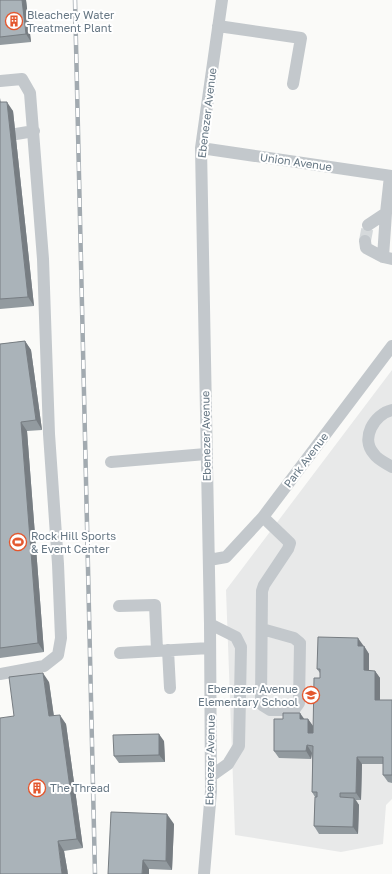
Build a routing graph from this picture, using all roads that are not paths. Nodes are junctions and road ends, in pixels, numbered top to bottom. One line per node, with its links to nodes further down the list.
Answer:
1 (222, 0): 2 (street, Ebenezer Avenue)
2 (218, 26): 4 (street); 7 (street, Ebenezer Avenue)
3 (0, 81): 5 (street)
4 (293, 84)
5 (34, 131): 6 (street); 27 (street)
6 (16, 134)
7 (201, 148): 8 (street, Union Avenue); 16 (street, Ebenezer Avenue)
8 (391, 176): 9 (street)
9 (386, 213): 10 (street); 12 (street)
10 (368, 225)
11 (365, 241): 12 (street)
12 (388, 258)
13 (392, 346): 14 (street, Park Avenue)
14 (387, 363): 19 (street, Park Avenue)
15 (392, 410): 18 (street)
16 (206, 454): 17 (street); 20 (street, Ebenezer Avenue)
17 (111, 462)
18 (392, 467)
19 (263, 517): 20 (street, Park Avenue); 23 (street)
20 (209, 560): 22 (street, Ebenezer Avenue)
21 (119, 606): 25 (street)
22 (210, 624): 24 (street, Ebenezer Avenue); 29 (street)
23 (262, 629): 23 (street)
24 (210, 648): 25 (street); 29 (street, Ebenezer Avenue)
25 (162, 650): 26 (street); 28 (street)
26 (120, 652)
27 (0, 674)
28 (170, 688)
29 (210, 776): 30 (street, Ebenezer Avenue)
30 (204, 874)

